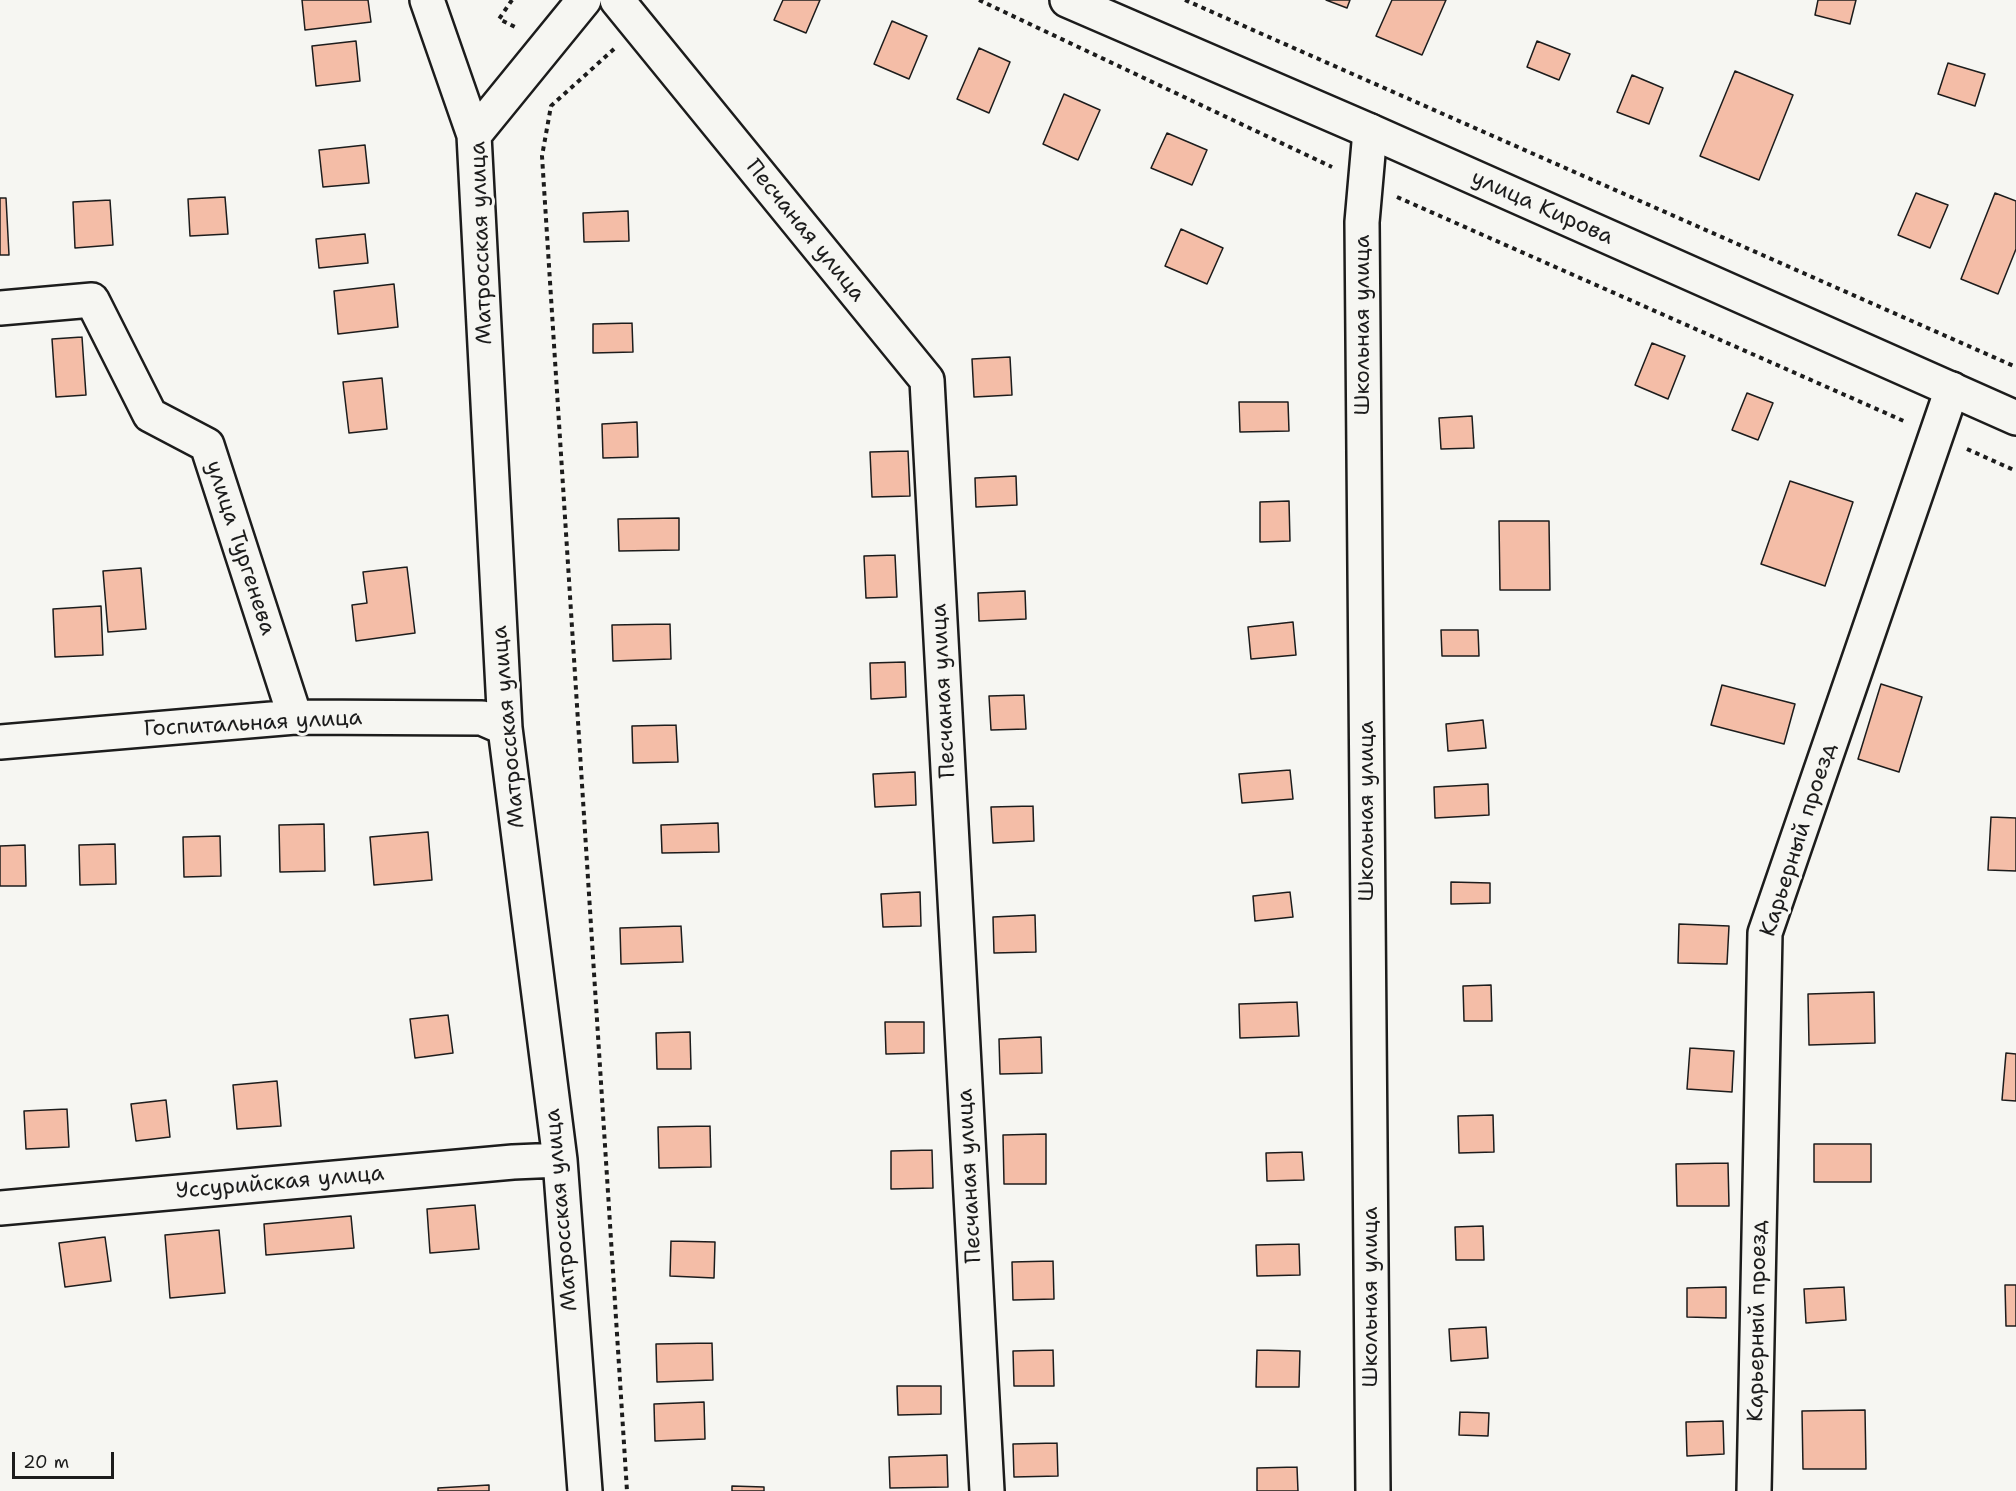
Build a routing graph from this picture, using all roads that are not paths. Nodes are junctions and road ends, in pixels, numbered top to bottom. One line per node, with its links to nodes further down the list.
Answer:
1 (427, 0): 6 (street)
2 (584, 0): 6 (street, Матросская улица)
3 (617, 0): 16 (street, Песчаная улица)
4 (1067, 0): 5 (street, улица Кирова)
5 (1370, 131): 8 (street, улица Кирова); 17 (street, Школьная улица)
6 (474, 135): 11 (street, Матросская улица)
7 (0, 308): 10 (street, улица Тургенева)
8 (1952, 390): 9 (street, улица Кирова); 18 (street, Карьерный проезд)
9 (2016, 418)
10 (295, 717): 11 (street, Госпитальная улица); 12 (street, Госпитальная улица)
11 (505, 728): 13 (street, Матросская улица)
12 (0, 742)
13 (560, 1160): 14 (street, Уссурийская улица); 15 (street, Матросская улица)
14 (0, 1208)
15 (585, 1491)
16 (987, 1491)
17 (1373, 1491)
18 (1754, 1491)

